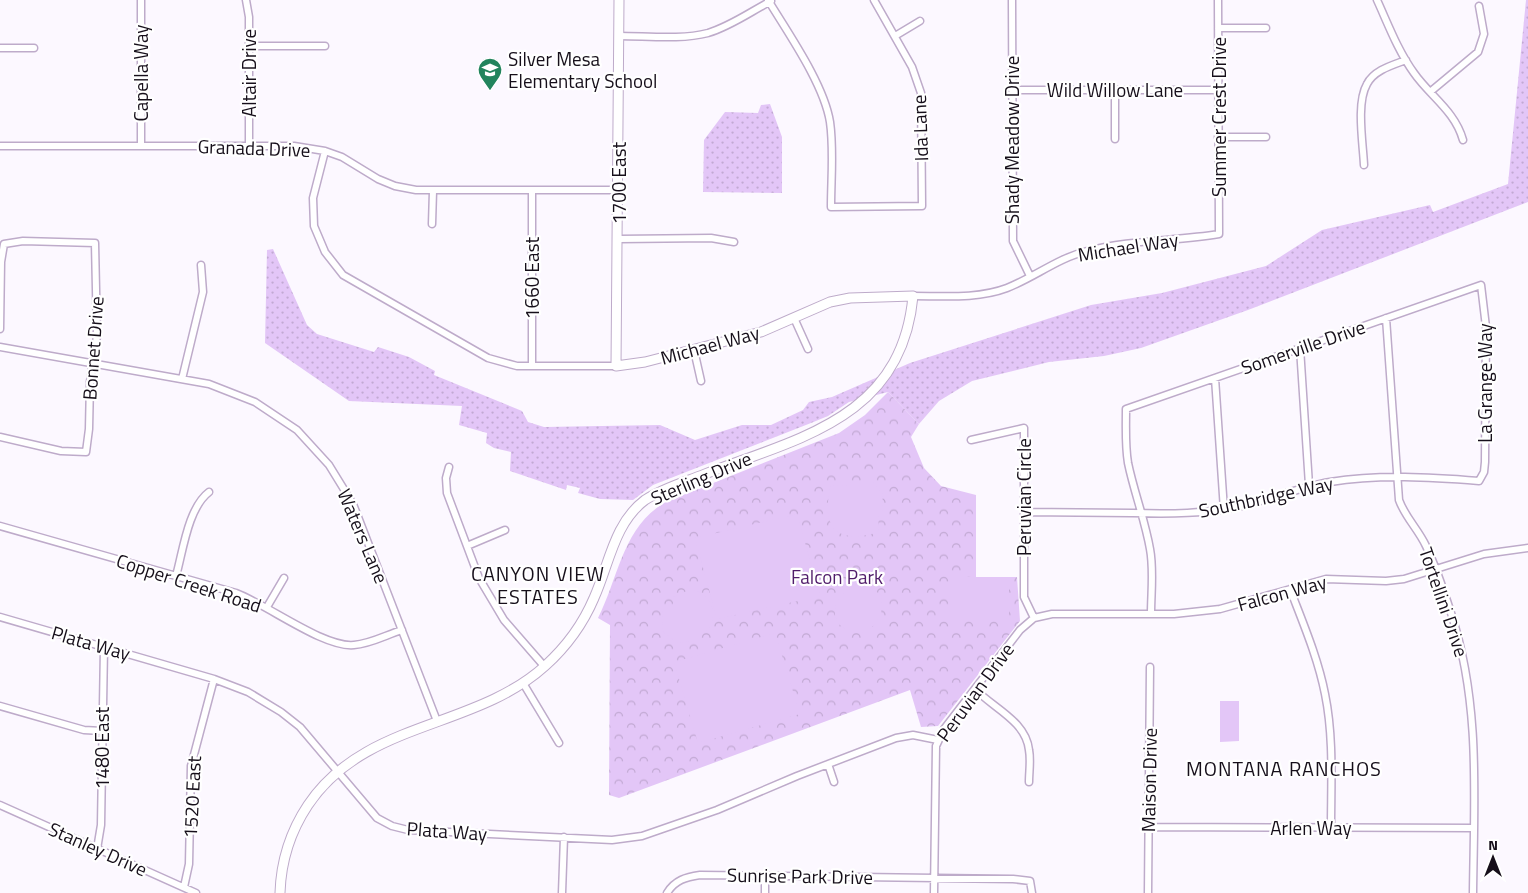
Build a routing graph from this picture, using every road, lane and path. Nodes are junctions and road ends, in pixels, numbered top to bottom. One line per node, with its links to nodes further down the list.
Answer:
1 (141, 0): 29 (street, Capella Way)
2 (246, 0): 15 (street, Altair Drive)
3 (619, 0): 13 (street, 1700 East)
4 (874, 0): 14 (street, Ida Lane)
5 (1012, 0): 20 (street, Shady Meadow Drive)
6 (1218, 0): 11 (street, Summer Crest Drive)
7 (1377, 0): 19 (street)
8 (769, 1): 13 (street); 14 (street, Ida Lane)
9 (1479, 6): 23 (street)
10 (920, 21): 14 (street)
11 (1218, 28): 12 (street); 22 (street, Summer Crest Drive)
12 (1266, 28)
13 (619, 36): 34 (street, 1700 East)
14 (895, 36)
15 (249, 46): 16 (street); 30 (street, Altair Drive)
16 (325, 46)
17 (0, 48): 18 (street)
18 (34, 48)
19 (1406, 60): 23 (street); 32 (street)
20 (1012, 90): 21 (street, Wild Willow Lane); 41 (street, Shady Meadow Drive)
21 (1115, 90): 22 (street, Wild Willow Lane); 26 (street)
22 (1218, 90): 24 (street, Summer Crest Drive)
23 (1430, 92): 27 (street)
24 (1218, 137): 25 (street); 37 (street, Summer Crest Drive)
25 (1266, 137)
26 (1115, 139)
27 (1464, 140)
28 (0, 146): 29 (street, Granada Drive)
29 (141, 146): 30 (street, Granada Drive)
30 (249, 146): 31 (street, Granada Drive)
31 (325, 151): 35 (street, Granada Drive); 52 (street, Michael Way)
32 (1364, 165)
33 (532, 190): 34 (street, Granada Drive); 35 (street, Granada Drive); 52 (street, 1660 East)
34 (619, 190): 38 (street, 1700 East)
35 (433, 191): 36 (street)
36 (432, 224)
37 (1219, 234): 41 (street, Michael Way)
38 (619, 238): 39 (street); 53 (street, 1700 East)
39 (734, 242)
40 (201, 265): 55 (street)
41 (1030, 276): 43 (street, Michael Way)
42 (1481, 284): 45 (street, Somerville Drive); 61 (street, La Grange Way)
43 (913, 296): 44 (street, Michael Way); 81 (street, Sterling Drive)
44 (794, 318): 49 (street); 50 (street, Michael Way)
45 (1386, 318): 48 (street, Somerville Drive); 60 (street, Tortellini Drive)
46 (0, 329): 51 (street, Bonnet Drive)
47 (0, 347): 51 (street, Waters Lane)
48 (1300, 348): 54 (street, Somerville Drive); 62 (street)
49 (808, 349)
50 (694, 350): 53 (street, Michael Way); 56 (street)
51 (93, 363): 55 (street, Waters Lane); 57 (street, Bonnet Drive)
52 (532, 366): 53 (street, Michael Way)
53 (616, 366)
54 (1215, 378): 64 (street); 66 (street, Somerville Drive)
55 (182, 379): 79 (street, Waters Lane)
56 (701, 381)
57 (0, 437)
58 (971, 440): 65 (street, Peruvian Circle)
59 (448, 467): 69 (street)
60 (1397, 478): 61 (street, Southbridge Way); 62 (street, Southbridge Way); 71 (street, Tortellini Drive)
61 (1479, 481)
62 (1309, 486): 64 (street, Southbridge Way)
63 (209, 492): 72 (street)
64 (1224, 510): 66 (street, Southbridge Way)
65 (1024, 512): 66 (street, Southbridge Way); 78 (street, Peruvian Circle)
66 (1142, 513): 76 (street)
67 (0, 526): 72 (street, Copper Creek Road)
68 (505, 530): 69 (street)
69 (467, 546): 81 (street)
70 (1528, 548): 71 (street, Falcon Way)
71 (1436, 570): 74 (street, Falcon Way); 98 (street, Tortellini Drive)
72 (176, 576): 75 (street, Copper Creek Road)
73 (284, 578): 75 (street)
74 (1290, 589): 76 (street, Falcon Way); 97 (street)
75 (267, 607): 79 (street, Copper Creek Road)
76 (1151, 614): 78 (street, Falcon Way)
77 (0, 617): 80 (street, Plata Way)
78 (1034, 618): 85 (street, Peruvian Drive)
79 (402, 630): 87 (street, Waters Lane)
80 (104, 647): 83 (street, Plata Way); 88 (street, 1480 East)
81 (544, 666): 84 (street, Sterling Drive)
82 (1150, 667): 96 (street, Maison Drive)
83 (214, 679): 92 (street, Plata Way); 103 (street, 1520 East)
84 (523, 683): 87 (street, Sterling Drive); 90 (street)
85 (975, 689): 89 (street, Peruvian Drive); 94 (street)
86 (0, 706): 88 (street)
87 (437, 721): 92 (street, Sterling Drive)
88 (102, 731): 100 (street, 1480 East)
89 (938, 740): 91 (street, Plata Way); 102 (street, Peruvian Drive)
90 (559, 742)
91 (828, 764): 93 (street); 99 (street, Plata Way)
92 (337, 771): 99 (street, Plata Way); 105 (street, Sterling Drive)
93 (834, 782)
94 (1029, 782)
95 (0, 805): 100 (street, Stanley Drive)
96 (1148, 827): 97 (street, Arlen Way); 111 (street, Maison Drive)
97 (1331, 828): 98 (street, Arlen Way)
98 (1474, 828): 112 (street, Tortellini Drive)
99 (564, 838): 106 (street)
100 (97, 849): 103 (street, Stanley Drive)
101 (765, 876): 102 (street, Sunrise Park Drive); 107 (street, Sunrise Park Drive); 108 (street)
102 (934, 878): 109 (street, Peruvian Drive); 110 (street, Sunrise Park Drive)
103 (184, 887): 104 (street, Stanley Drive)
104 (196, 893)
105 (280, 893)
106 (562, 893)
107 (667, 893)
108 (764, 893)
109 (934, 893)
110 (1032, 893)
111 (1148, 893)
112 (1473, 893)

